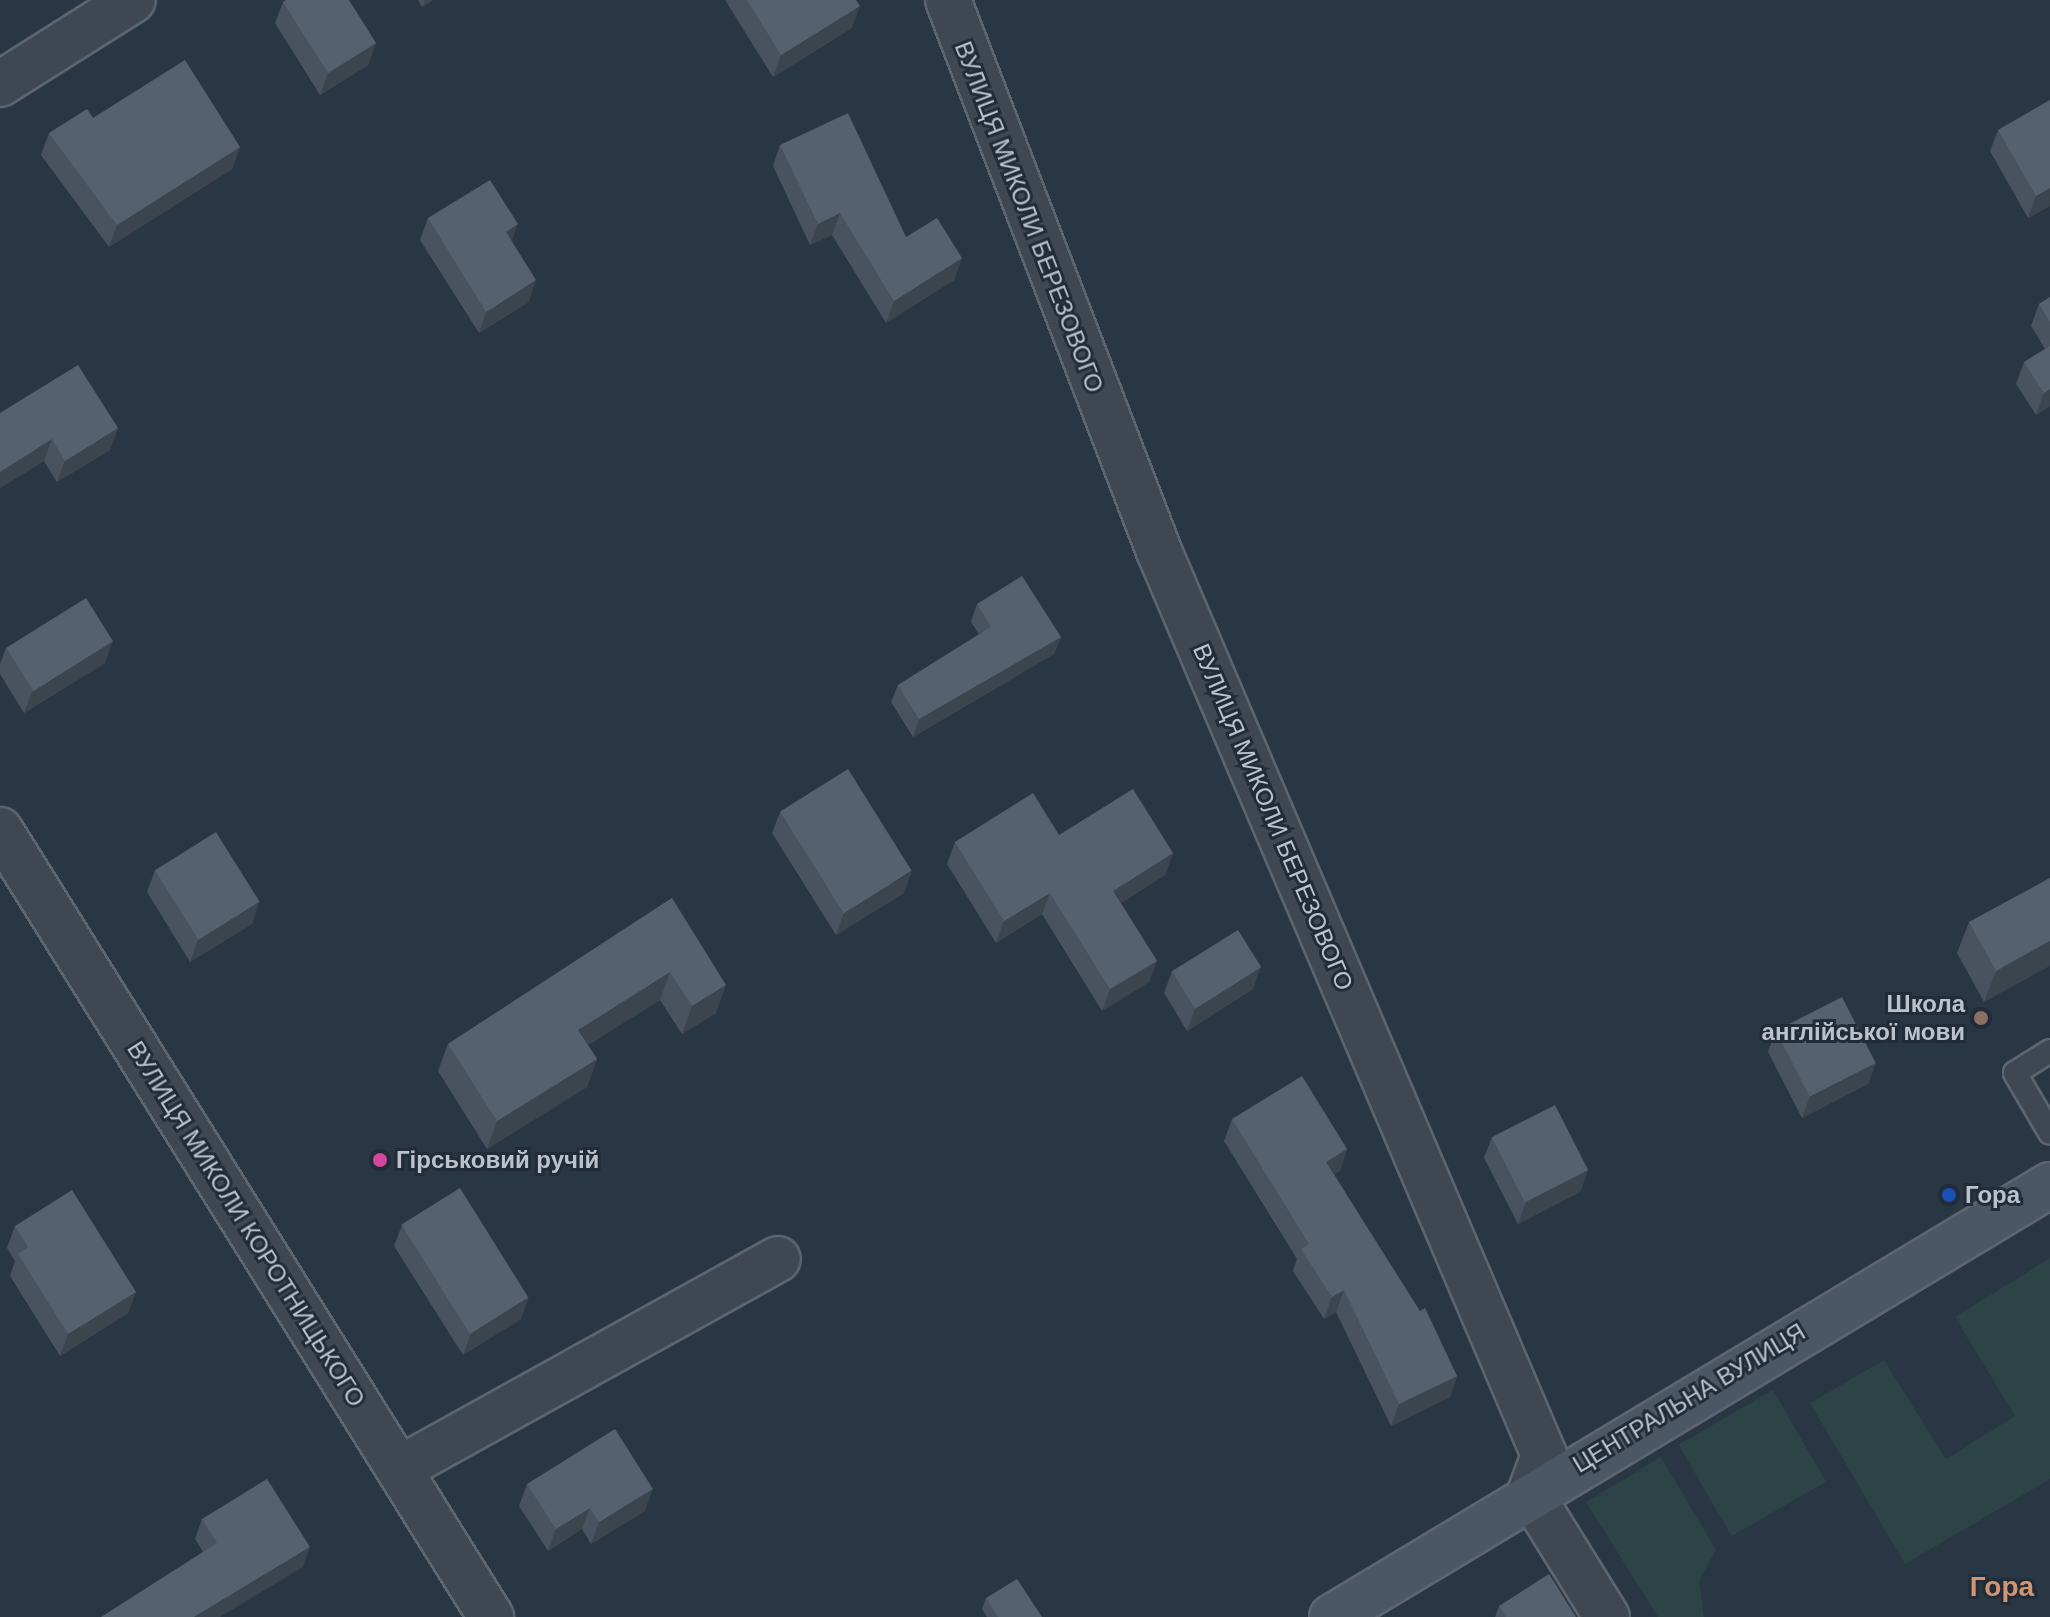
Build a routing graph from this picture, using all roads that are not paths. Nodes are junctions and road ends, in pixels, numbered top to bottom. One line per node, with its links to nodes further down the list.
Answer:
1 (133, 0): 3 (street)
2 (948, 0): 10 (street, ВУЛИЦЯ МИКОЛИ БЕРЕЗОВОГО)
3 (0, 84)
4 (0, 830): 9 (street, ВУЛИЦЯ МИКОЛИ КОРОТНИЦЬКОГО)
5 (2050, 1051): 6 (lane)
6 (2050, 1133)
7 (2050, 1185): 10 (main road, ЦЕНТРАЛЬНА ВУЛИЦЯ)
8 (778, 1259): 9 (street)
9 (399, 1469): 11 (street, ВУЛИЦЯ МИКОЛИ КОРОТНИЦЬКОГО)
10 (1530, 1493): 12 (main road, ЦЕНТРАЛЬНА ВУЛИЦЯ); 13 (street)
11 (491, 1617)
12 (1332, 1617)
13 (1607, 1617)

